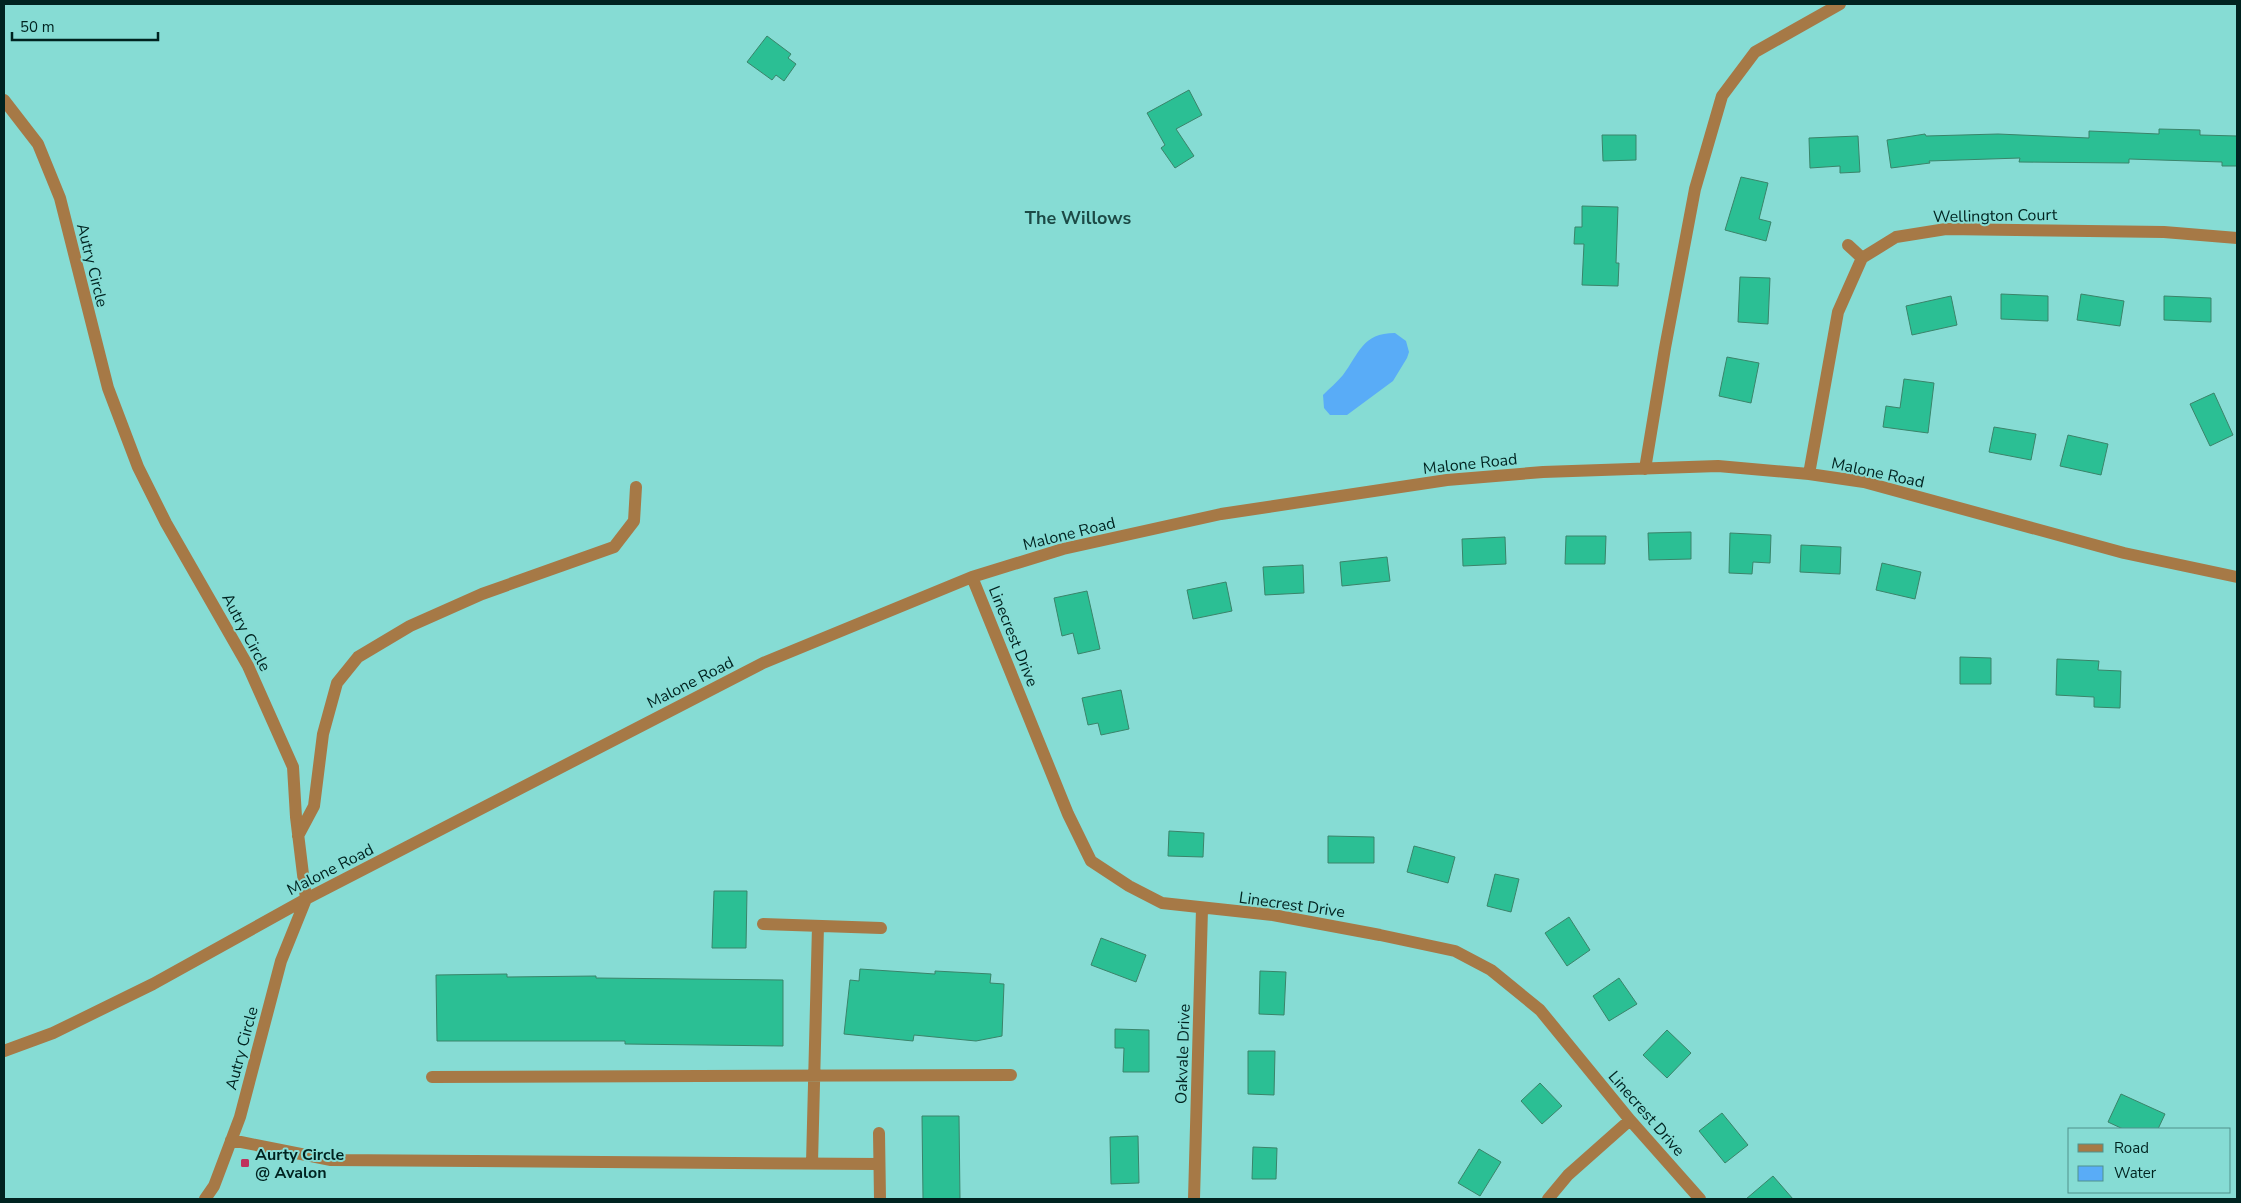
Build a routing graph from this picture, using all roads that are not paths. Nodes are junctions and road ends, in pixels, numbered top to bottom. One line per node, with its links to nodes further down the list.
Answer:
1 (1840, 4): 6 (street)
2 (4, 100): 11 (street, Autry Circle)
3 (2237, 238): 5 (street, Wellington Court)
4 (1848, 245): 5 (street)
5 (1862, 258): 7 (street)
6 (1646, 469): 7 (street, Malone Road); 9 (street, Malone Road)
7 (1809, 474): 10 (street, Malone Road)
8 (636, 487): 11 (street)
9 (972, 577): 12 (street, Malone Road); 13 (street, Linecrest Drive)
10 (2237, 577)
11 (298, 836): 12 (street, Autry Circle)
12 (306, 899): 17 (street, Malone Road); 23 (street, Autry Circle)
13 (1202, 909): 21 (street, Linecrest Drive); 28 (street, Oakvale Drive)
14 (763, 924): 15 (street)
15 (818, 926): 16 (street); 19 (street)
16 (881, 928)
17 (4, 1051)
18 (1011, 1075): 19 (street)
19 (814, 1076): 20 (street); 24 (street)
20 (432, 1077)
21 (1630, 1120): 29 (street); 30 (street, Linecrest Drive)
22 (879, 1133): 25 (street)
23 (231, 1140): 24 (street); 26 (street, Autry Circle)
24 (812, 1163): 25 (street)
25 (879, 1164): 27 (street)
26 (205, 1199)
27 (880, 1199)
28 (1194, 1199)
29 (1548, 1199)
30 (1700, 1199)

